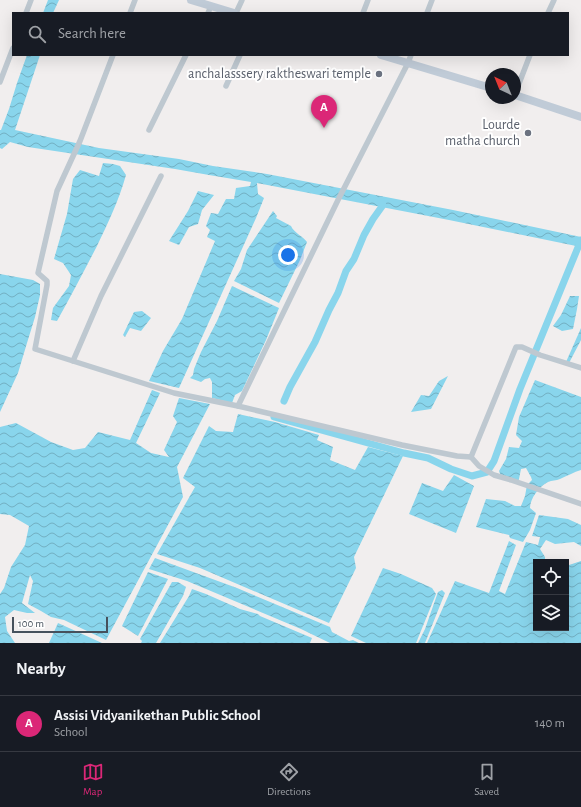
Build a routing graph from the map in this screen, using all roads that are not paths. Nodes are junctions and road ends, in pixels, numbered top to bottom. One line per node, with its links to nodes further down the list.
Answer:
1 (31, 0): 9 (street)
2 (135, 0): 10 (street)
3 (191, 0): 8 (street)
4 (242, 0): 12 (street)
5 (368, 0): 13 (street)
6 (432, 0): 14 (street)
7 (554, 0): 15 (street)
8 (209, 10): 11 (street)
9 (26, 12)
10 (130, 12)
11 (226, 12)
12 (236, 12)
13 (363, 12)
14 (427, 12)
15 (548, 12)
16 (12, 51): 24 (street)
17 (113, 56): 31 (street)
18 (186, 56): 29 (street)
19 (240, 56): 25 (street)
20 (388, 56): 22 (street)
21 (530, 56): 23 (street)
22 (410, 59): 26 (street); 33 (street)
23 (521, 78)
24 (0, 82)
25 (226, 86)
26 (485, 86)
27 (521, 96): 28 (street)
28 (581, 117)
29 (149, 130)
30 (160, 176): 31 (street)
31 (73, 362): 33 (street)
32 (581, 368): 34 (street)
33 (238, 406): 34 (street)
34 (471, 457): 35 (street)
35 (581, 504)

